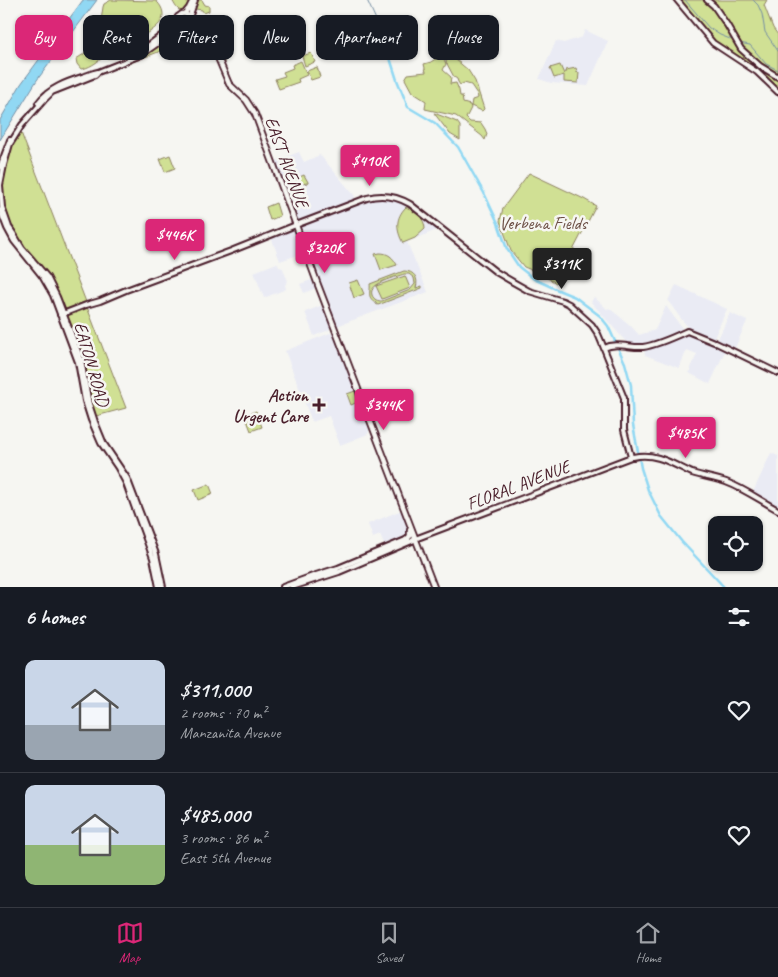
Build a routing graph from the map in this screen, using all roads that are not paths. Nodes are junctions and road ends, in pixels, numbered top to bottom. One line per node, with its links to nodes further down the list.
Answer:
1 (194, 0): 4 (street); 7 (street)
2 (677, 0): 11 (street)
3 (707, 0): 10 (street)
4 (184, 14): 5 (main road); 6 (main road)
5 (181, 15)
6 (187, 15)
7 (190, 15)
8 (129, 60): 12 (street, EATON ROAD)
9 (219, 60): 15 (main road, EAST AVENUE)
10 (778, 77)
11 (778, 92)
12 (22, 125): 13 (street, EATON ROAD); 16 (street, EATON ROAD)
13 (0, 167)
14 (0, 210): 16 (street, EATON ROAD)
15 (296, 225): 16 (street); 17 (street); 21 (main road, EAST AVENUE)
16 (62, 314): 24 (street, EATON ROAD); 25 (street, EATON ROAD)
17 (604, 348): 18 (street); 19 (street)
18 (778, 373)
19 (632, 457): 20 (street, FLORAL AVENUE); 22 (street, FLORAL AVENUE)
20 (778, 510)
21 (410, 526): 22 (main road, EAST AVENUE); 23 (main road)
22 (415, 538): 23 (street, FLORAL AVENUE); 27 (street, FLORAL AVENUE); 28 (main road, EAST AVENUE)
23 (406, 540): 26 (street, FLORAL AVENUE)
24 (159, 587)
25 (163, 587)
26 (283, 587)
27 (292, 587)
28 (434, 587)

